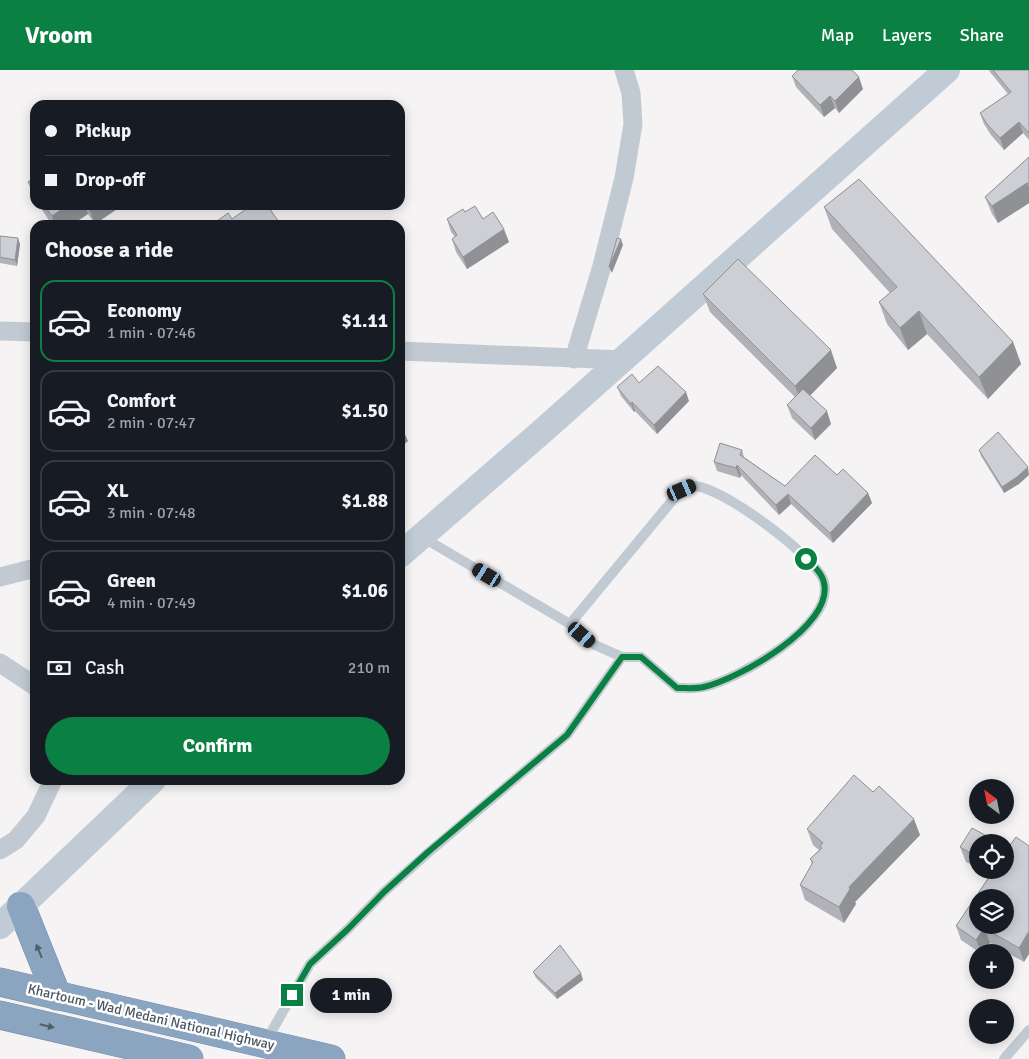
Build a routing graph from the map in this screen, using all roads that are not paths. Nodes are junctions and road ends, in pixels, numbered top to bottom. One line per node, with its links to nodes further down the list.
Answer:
1 (624, 70): 6 (street)
2 (947, 70): 7 (street)
3 (0, 331): 4 (street)
4 (30, 332)
5 (405, 351): 6 (street)
6 (574, 359): 7 (street)
7 (622, 360): 8 (street)
8 (421, 536): 9 (street); 12 (lane)
9 (405, 550)
10 (30, 569): 11 (street)
11 (0, 577)
12 (570, 624): 13 (lane); 13 (lane)
13 (622, 657): 25 (lane)
14 (0, 663): 15 (street)
15 (30, 683)
16 (51, 785): 18 (street)
17 (148, 785): 19 (street)
18 (0, 850)
19 (21, 906): 20 (street); 22 (highway, one-way to 19)
20 (0, 926)
21 (0, 982): 22 (highway, Khartoum - Wad Medani National Highway)
22 (57, 996): 25 (highway, Khartoum - Wad Medani National Highway)
23 (0, 1015): 26 (highway, one-way to 26)
24 (1029, 1030): 28 (lane)
25 (265, 1043): 27 (highway, Khartoum - Wad Medani National Highway)
26 (189, 1059)
27 (331, 1059)
28 (1004, 1059)

